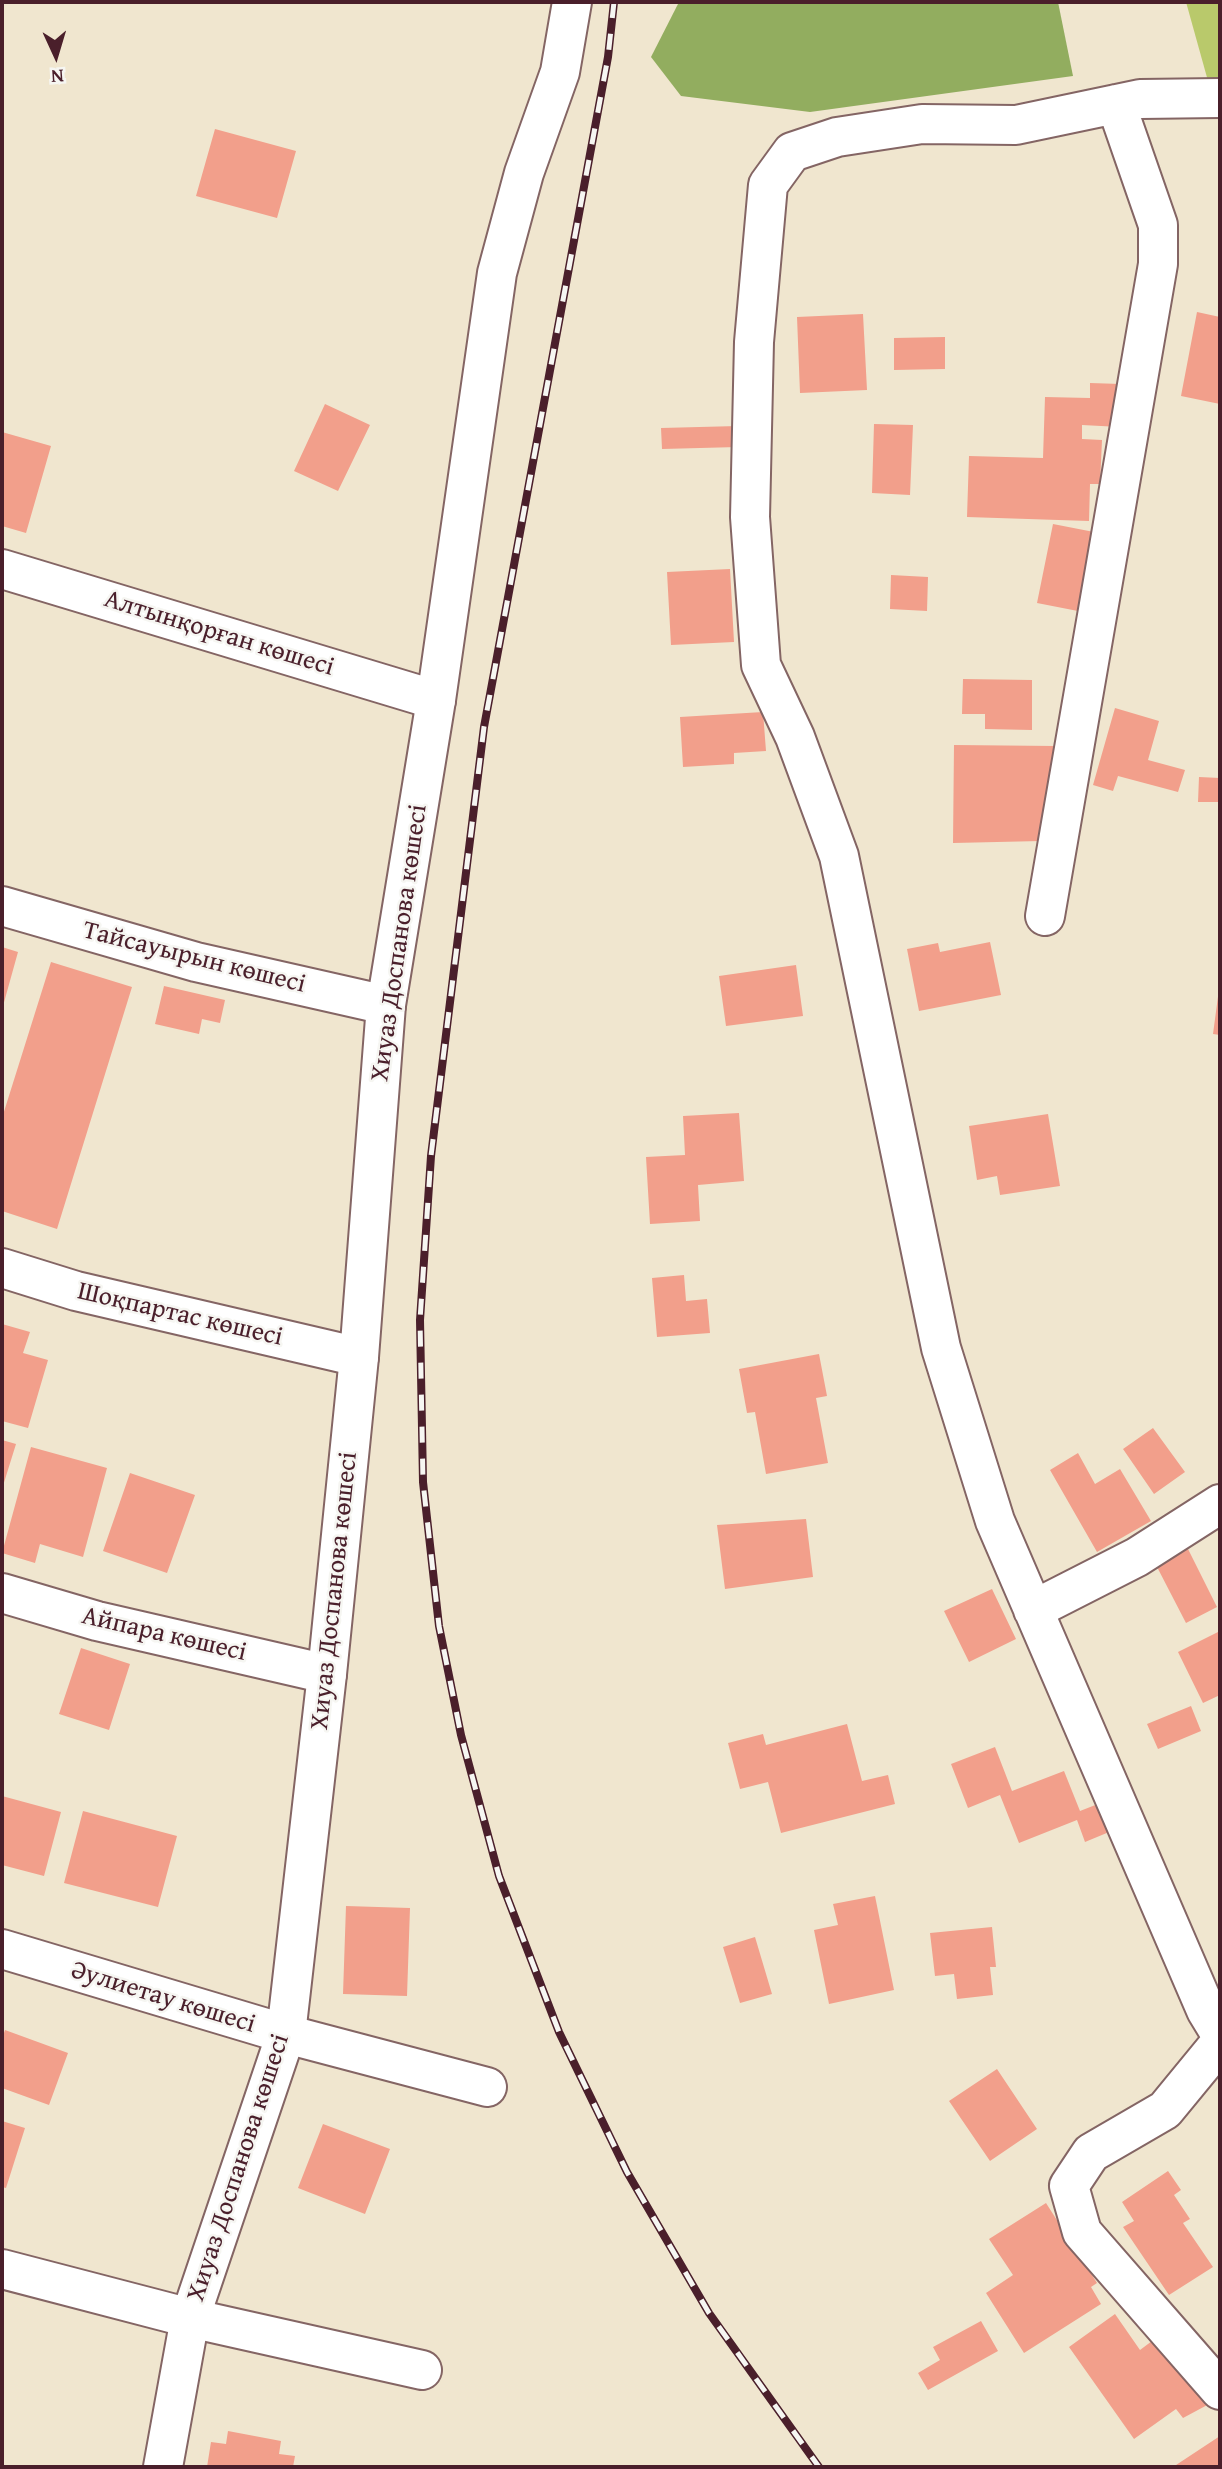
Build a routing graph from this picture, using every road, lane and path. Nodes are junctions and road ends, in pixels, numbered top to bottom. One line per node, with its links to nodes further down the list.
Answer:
1 (572, 2): 5 (street, Хиуаз Доспанова көшесі)
2 (1220, 99): 3 (street)
3 (1116, 104): 7 (street); 13 (street)
4 (2, 569): 5 (street, Алтынқорған көшесі)
5 (436, 700): 8 (street, Хиуаз Доспанова көшесі)
6 (2, 906): 8 (street, Тайсауырын көшесі)
7 (1045, 916)
8 (386, 1005): 10 (street, Хиуаз Доспанова көшесі)
9 (2, 1268): 10 (street, Шоқпартас көшесі)
10 (359, 1357): 14 (street, Хиуаз Доспанова көшесі)
11 (1220, 1504): 13 (street)
12 (2, 1593): 14 (street, Айпара көшесі)
13 (1033, 1610): 16 (street)
14 (327, 1674): 17 (street, Хиуаз Доспанова көшесі)
15 (2, 1950): 17 (street, Әулиетау көшесі)
16 (1220, 2033)
17 (286, 2034): 19 (street, Әулиетау көшесі); 21 (street, Хиуаз Доспанова көшесі)
18 (1220, 2043): 23 (street)
19 (487, 2087)
20 (2, 2269): 21 (street)
21 (190, 2318): 22 (street); 24 (street, Хиуаз Доспанова көшесі)
22 (422, 2370)
23 (1220, 2390)
24 (163, 2467)

